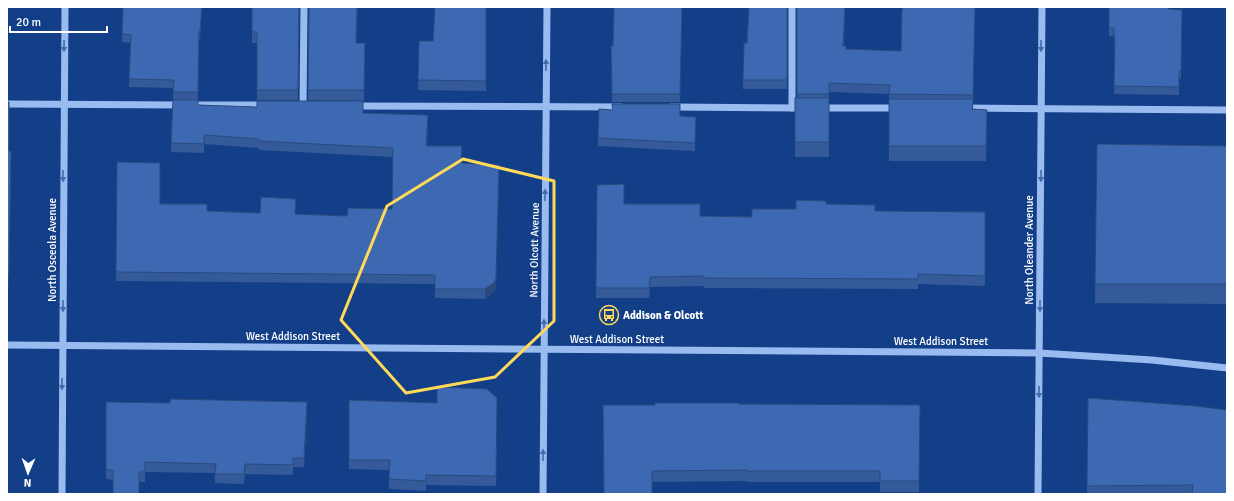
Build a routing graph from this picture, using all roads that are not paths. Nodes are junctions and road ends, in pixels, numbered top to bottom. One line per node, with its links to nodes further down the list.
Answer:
1 (64, 7): 7 (street, North Osceola Avenue, one-way to 7)
2 (304, 7): 10 (street)
3 (547, 7): 13 (street, North Olcott Avenue, one-way to 3)
4 (792, 7): 16 (street)
5 (1042, 7): 19 (street, North Oleander Avenue, one-way to 19)
6 (7, 104): 7 (street)
7 (64, 104): 8 (street); 22 (street, North Osceola Avenue, one-way to 22)
8 (271, 106)
9 (295, 106): 10 (street)
10 (303, 106): 11 (street)
11 (311, 106)
12 (350, 106): 13 (street)
13 (546, 107): 14 (street); 23 (street, North Olcott Avenue, one-way to 13)
14 (625, 107)
15 (665, 107): 16 (street)
16 (792, 108): 17 (street)
17 (908, 108)
18 (955, 108): 19 (street)
19 (1041, 109): 20 (street); 24 (street, North Oleander Avenue, one-way to 24)
20 (1227, 110)
21 (7, 345): 22 (street, West Addison Street)
22 (62, 345): 23 (street, West Addison Street); 26 (street, North Osceola Avenue, one-way to 26)
23 (544, 349): 24 (street, West Addison Street); 27 (street, North Olcott Avenue, one-way to 23)
24 (1039, 353): 25 (street, West Addison Street); 28 (street, North Oleander Avenue, one-way to 28)
25 (1227, 368)
26 (62, 494)
27 (543, 494)
28 (1038, 494)

